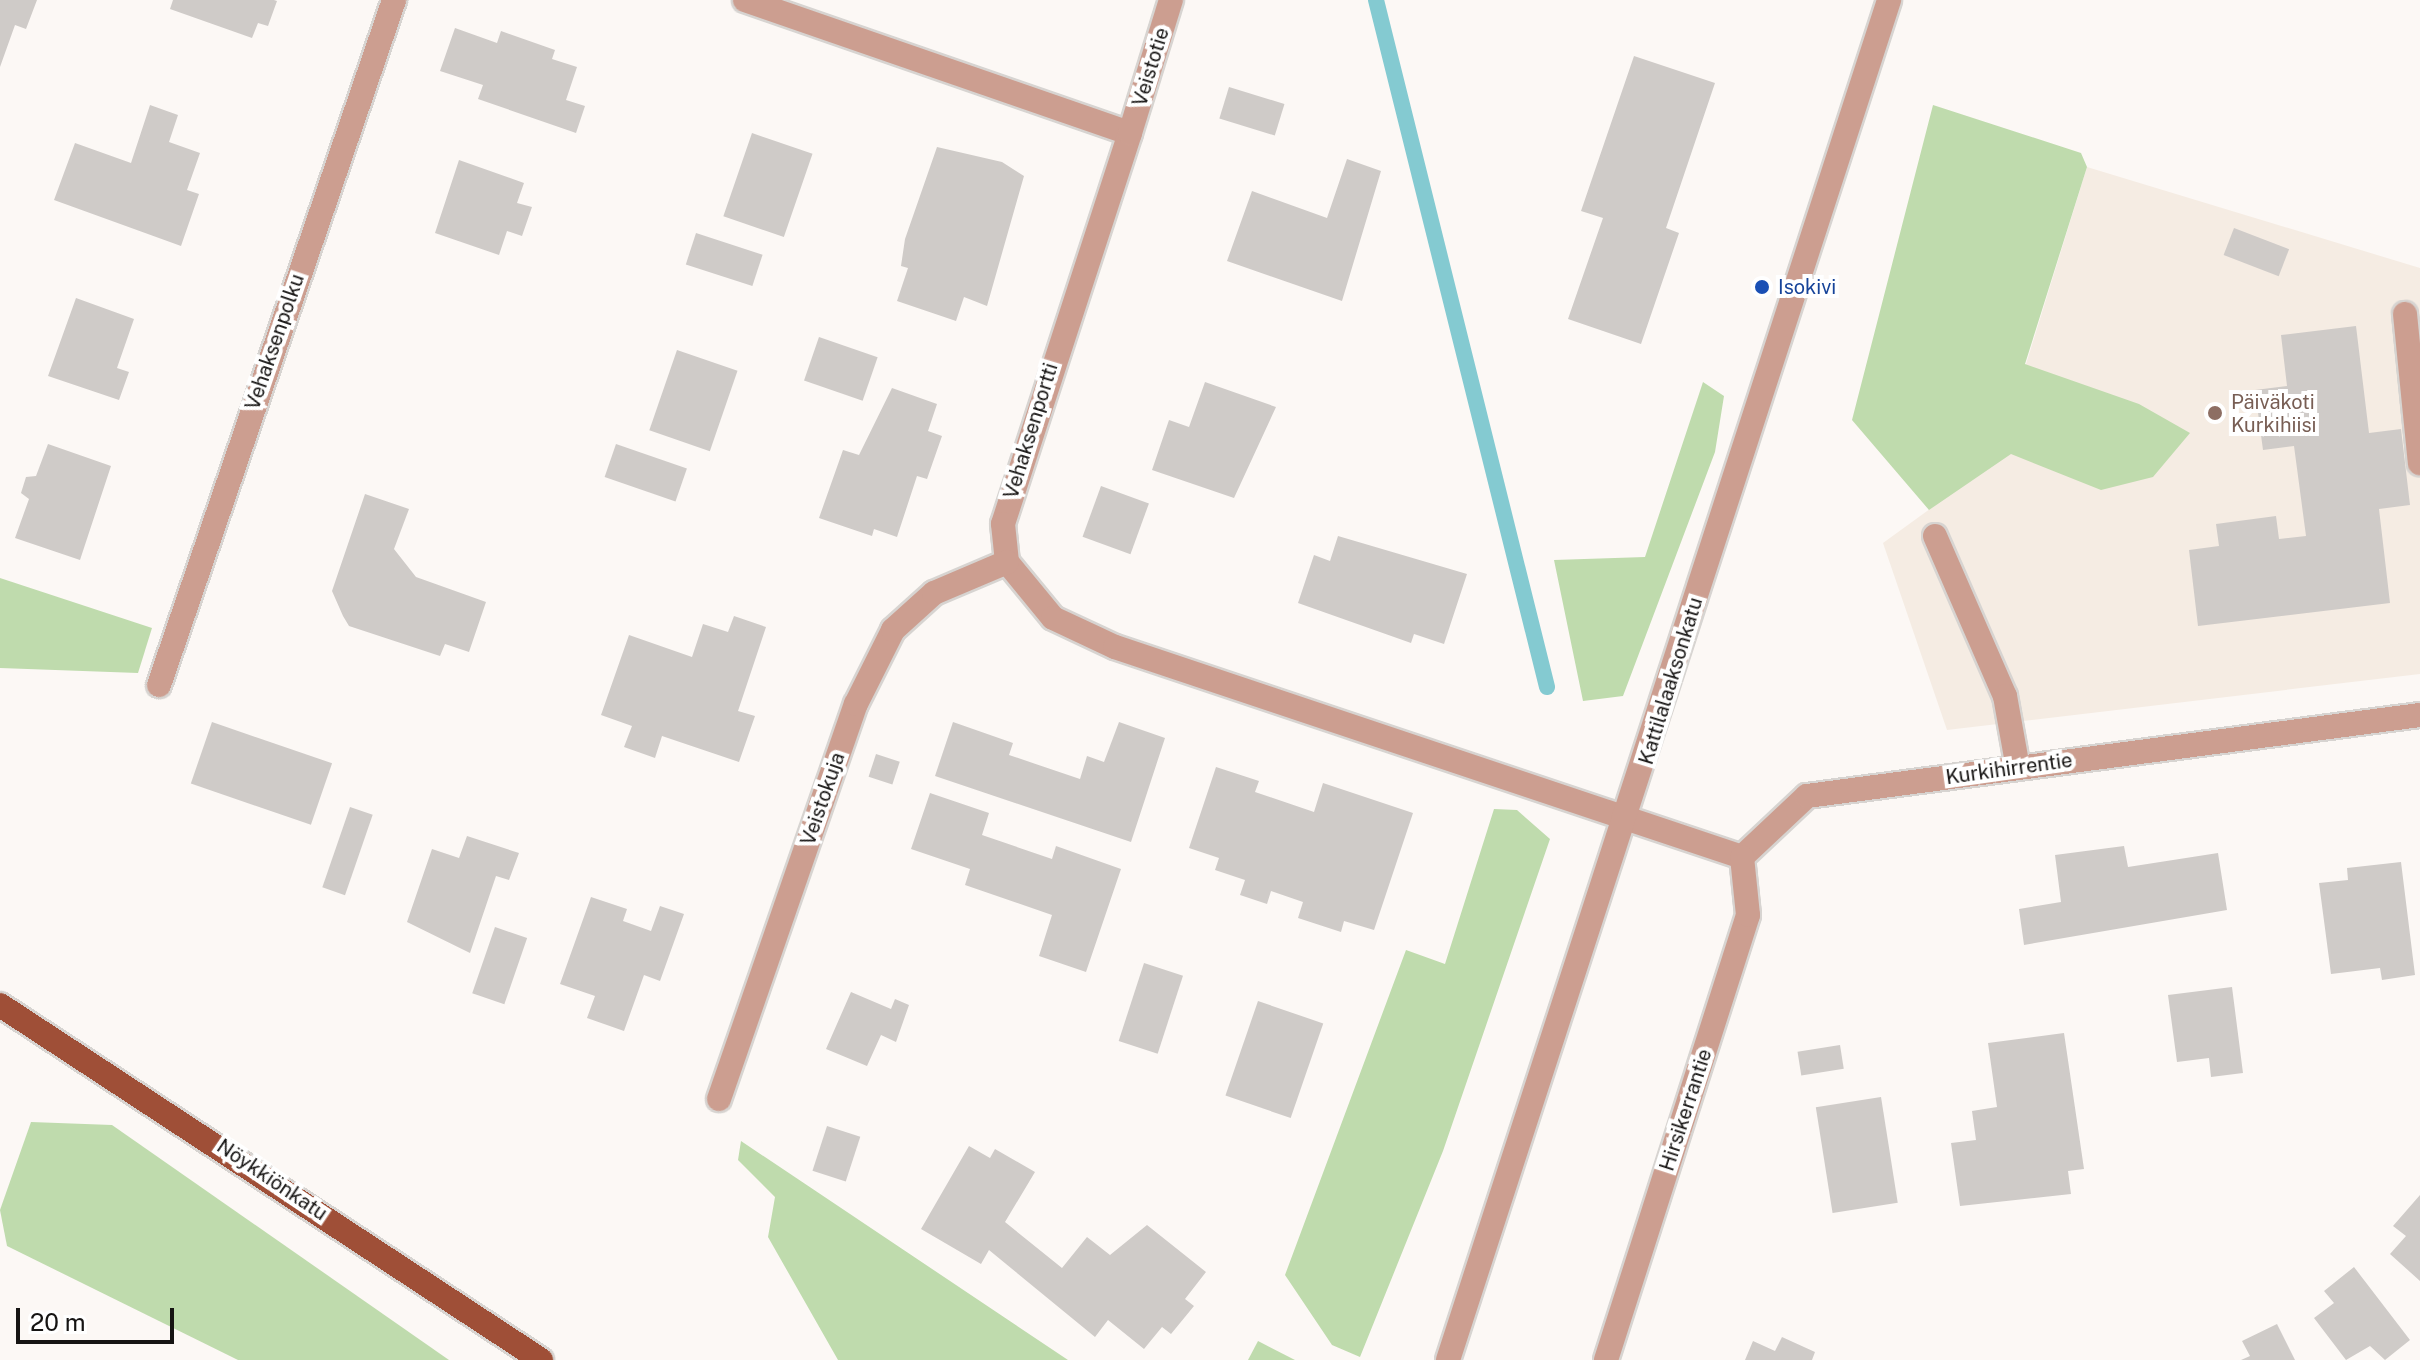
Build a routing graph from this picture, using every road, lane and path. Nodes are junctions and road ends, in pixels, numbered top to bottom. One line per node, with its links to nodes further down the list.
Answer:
1 (394, 0): 11 (street, Vehaksenpolku)
2 (745, 0): 5 (street)
3 (1171, 0): 5 (street, Veistotie)
4 (1889, 0): 14 (street, Kattilalaaksonkatu)
5 (1130, 133): 10 (street, Vehaksenportti)
6 (2405, 314): 7 (street)
7 (2417, 398): 8 (street)
8 (2420, 463)
9 (1935, 536): 13 (street)
10 (1007, 562): 14 (street); 17 (street, Veistokuja)
11 (159, 685)
12 (2420, 715): 13 (street, Kurkihirrentie)
13 (2018, 768): 15 (street, Kurkihirrentie)
14 (1629, 817): 15 (street); 19 (street, Kattilalaaksonkatu)
15 (1742, 857): 20 (street, Hirsikerrantie)
16 (0, 1005): 18 (main road, Nöykkiönkatu)
17 (719, 1099)
18 (541, 1360)
19 (1448, 1360)
20 (1606, 1360)

